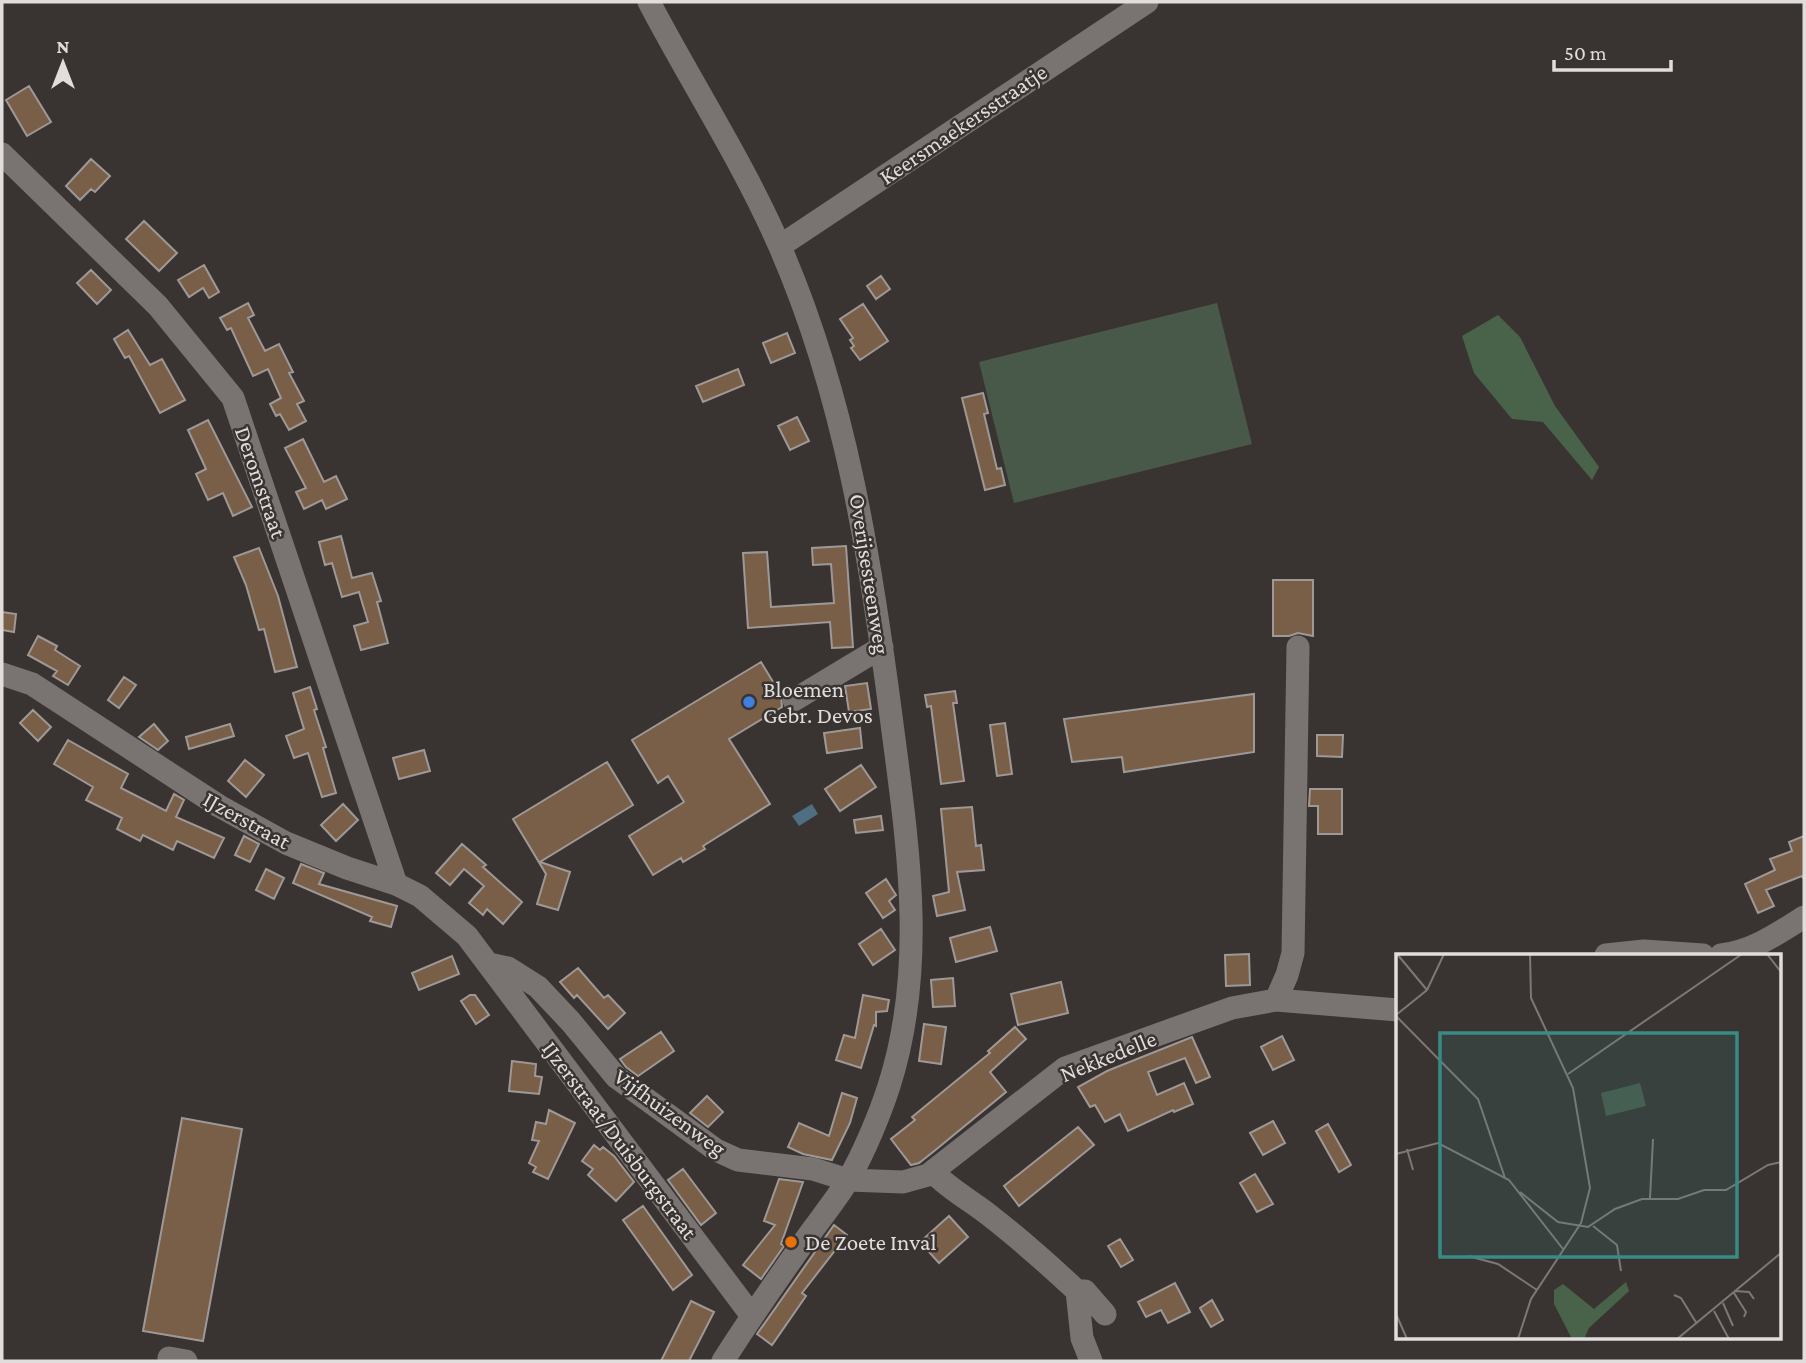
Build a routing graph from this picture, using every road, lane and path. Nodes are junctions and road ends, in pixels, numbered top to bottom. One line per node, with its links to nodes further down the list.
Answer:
1 (649, 2): 4 (street, Overijsesteenweg)
2 (1147, 2): 4 (street, Keersmaekersstraatje)
3 (2, 154): 9 (street, Deromstraat)
4 (780, 247): 5 (street, Overijsesteenweg)
5 (882, 647): 8 (street); 18 (street, Overijsesteenweg)
6 (1298, 647): 15 (street)
7 (2, 674): 9 (street, IJzerstraat)
8 (794, 700)
9 (396, 884): 14 (street, IJzerstraat)
10 (1804, 917): 13 (street)
11 (1616, 954): 12 (street)
12 (1688, 954)
13 (1730, 954)
14 (489, 964): 18 (street, Vijfhuizenweg); 21 (street, IJzerstraat/Duisburgstraat)
15 (1276, 1000): 16 (street, Nekkedelle); 17 (street, Nekkedelle)
16 (1396, 1010)
17 (933, 1172): 18 (street, Nekkedelle); 19 (street)
18 (848, 1180): 21 (street, Overijsesteenweg)
19 (1077, 1291): 20 (street); 23 (street)
20 (1105, 1314)
21 (752, 1316): 22 (street, Overijsesteenweg)
22 (723, 1361)
23 (1091, 1361)

